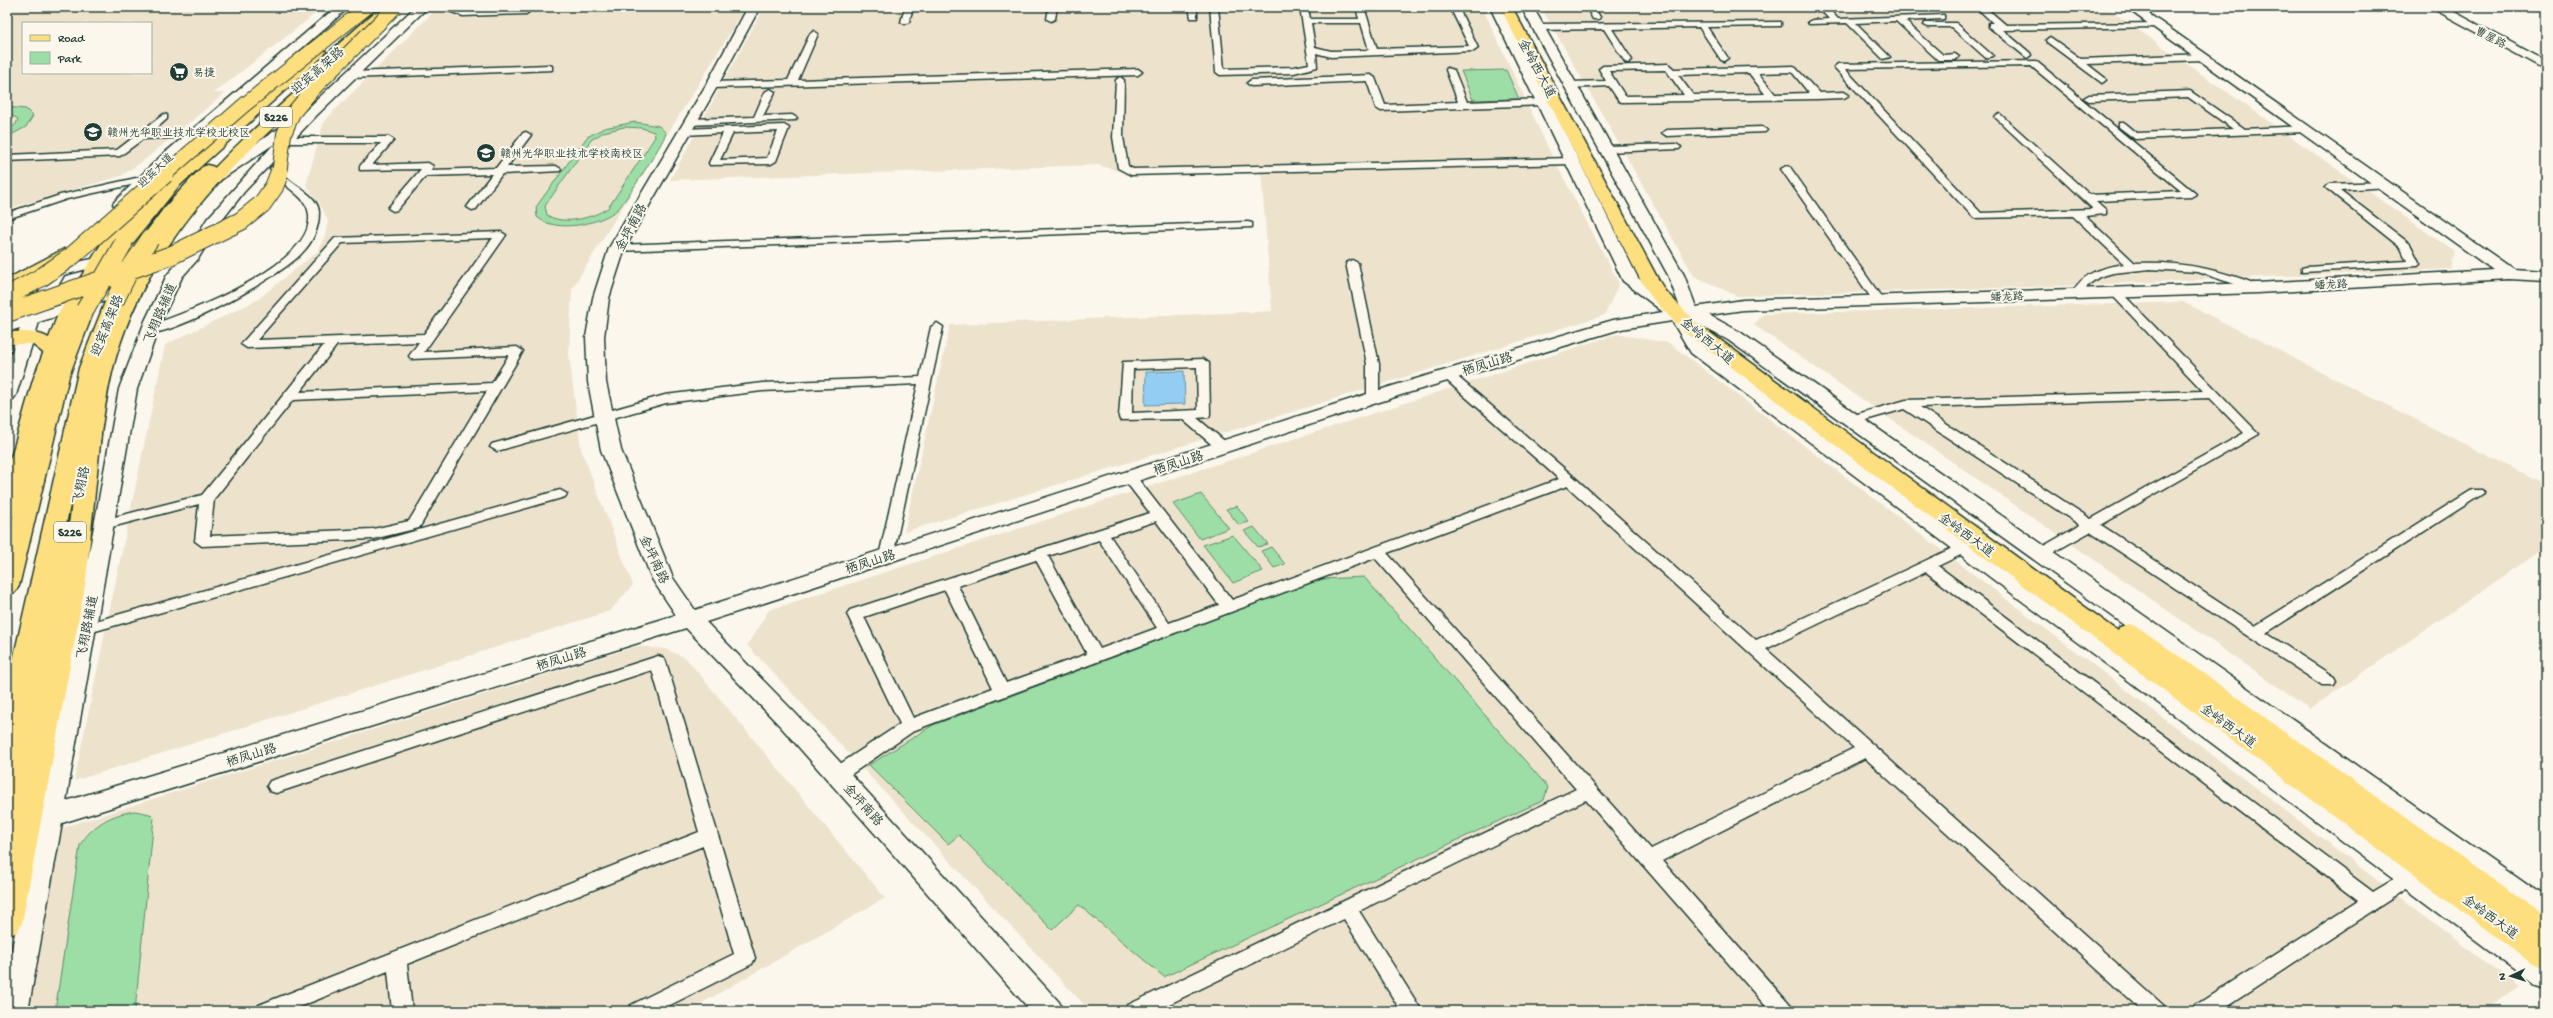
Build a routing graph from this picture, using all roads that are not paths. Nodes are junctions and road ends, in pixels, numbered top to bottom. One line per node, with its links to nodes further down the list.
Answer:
1 (389, 7): 179 (main road, 迎宾高架路, bridge)
2 (395, 7): 125 (main road, bridge)
3 (401, 7): 97 (main road, S226)
4 (422, 7): 59 (street)
5 (454, 7): 6 (street)
6 (531, 7)
7 (754, 7): 65 (street, 金坪南路)
8 (909, 7): 35 (street)
9 (1053, 7): 29 (street)
10 (1193, 7): 27 (street)
11 (1214, 7): 45 (street)
12 (1304, 7): 32 (street)
13 (1360, 7): 33 (street)
14 (1454, 7): 46 (street)
15 (1496, 7): 72 (street)
16 (1506, 7): 126 (main road, 金岭西大道)
17 (1517, 7): 126 (main road, 金岭西大道)
18 (1527, 7): 42 (street)
19 (1590, 7): 28 (street)
20 (1822, 7): 34 (street)
21 (1921, 7): 30 (street)
22 (1970, 7): 47 (street)
23 (1980, 7): 39 (street)
24 (2131, 7): 39 (street)
25 (2436, 7): 53 (street, 曹屋路)
26 (360, 8): 77 (street, 迎宾大道); 96 (main road, 迎宾大道 / S226); 122 (main road, bridge); 168 (main road, 迎宾高架路, bridge)
27 (1194, 16)
28 (1596, 17)
29 (1052, 19)
30 (1898, 19): 31 (street); 41 (street)
31 (1849, 20): 34 (street); 48 (street)
32 (1308, 21): 33 (street); 45 (street)
33 (1365, 21): 46 (street)
34 (1836, 21): 36 (street)
35 (905, 22)
36 (1812, 22)
37 (1778, 24): 38 (street)
38 (1701, 25): 40 (street); 50 (street)
39 (2157, 25): 49 (street)
40 (1606, 26): 42 (street); 51 (street)
41 (1906, 26): 47 (street); 47 (street)
42 (1538, 27): 66 (street)
43 (814, 34): 62 (street)
44 (2050, 40): 52 (street)
45 (1313, 49): 46 (street)
46 (1374, 53)
47 (1989, 56)
48 (1886, 57)
49 (2202, 57): 52 (street); 81 (street)
50 (1724, 58)
51 (1628, 60)
52 (2079, 62): 61 (street)
53 (2546, 66)
54 (549, 68): 59 (street)
55 (1450, 70): 73 (street)
56 (1751, 70): 58 (street); 69 (street); 70 (street)
57 (1138, 72): 62 (street)
58 (1672, 72): 64 (street); 71 (street)
59 (351, 75): 74 (street)
60 (1120, 80): 91 (street)
61 (2102, 80)
62 (792, 82): 65 (street)
63 (1251, 83): 73 (street)
64 (1612, 83): 66 (street); 71 (street)
65 (712, 85): 80 (street, 金坪南路)
66 (1570, 85): 89 (street)
67 (770, 92): 79 (street)
68 (1844, 95): 70 (street)
69 (1772, 96): 70 (street); 71 (street)
70 (1817, 96)
71 (1691, 98)
72 (1542, 102): 73 (street); 91 (street)
73 (1464, 105)
74 (311, 113): 88 (street); 97 (street)
75 (164, 117): 87 (street)
76 (2000, 117): 99 (street)
77 (213, 118): 85 (street, 迎宾大道); 96 (street)
78 (792, 118): 79 (street)
79 (758, 120): 80 (street)
80 (687, 127): 82 (street); 107 (street, 金坪南路)
81 (2304, 129): 84 (street); 98 (street)
82 (729, 130): 82 (street)
83 (1762, 130): 89 (street)
84 (2242, 131): 84 (street)
85 (194, 134): 87 (street); 96 (street, 迎宾大道)
86 (526, 135): 94 (street)
87 (140, 136): 90 (street)
88 (281, 145): 95 (street); 130 (street, 飞翔路辅道); 130 (street)
89 (1606, 149): 126 (street)
90 (7, 158)
91 (1572, 161): 126 (street)
92 (556, 169): 94 (street)
93 (1786, 169): 123 (street)
94 (499, 171): 95 (street); 100 (street)
95 (422, 173): 101 (street)
96 (153, 182): 103 (street); 105 (main road); 108 (main road, 迎宾大道 / S226)
97 (207, 182): 106 (main road, S226)
98 (2384, 185): 112 (street); 113 (street)
99 (2087, 198): 102 (street); 102 (street)
100 (472, 207)
101 (393, 208)
102 (2076, 213): 111 (street)
103 (7, 216)
104 (1248, 225): 107 (street)
105 (80, 244): 115 (street); 116 (main road)
106 (158, 244): 108 (street); 117 (main road, 飞翔路 / S226)
107 (617, 248): 144 (street, 金坪南路)
108 (104, 253): 115 (street); 124 (main road, S226)
109 (2546, 262): 113 (street)
110 (1352, 263): 141 (street)
111 (2134, 268): 118 (street); 121 (street)
112 (2306, 270)
113 (2509, 274): 114 (street); 118 (street, 蟠龙路)
114 (2546, 276)
115 (54, 277): 119 (street); 127 (street)
116 (7, 286)
117 (134, 287): 124 (street); 146 (main road, 飞翔路 / S226)
118 (2257, 288): 120 (street, 蟠龙路)
119 (7, 289)
120 (2116, 293): 121 (street, 蟠龙路); 138 (street)
121 (2076, 294): 123 (street, 蟠龙路)
122 (7, 296)
123 (1878, 300): 126 (street, 蟠龙路)
124 (72, 305): 127 (street); 134 (main road, S226)
125 (7, 313)
126 (1682, 313): 135 (street, 栖凤山路); 145 (street); 161 (street); 193 (main road, 金岭西大道); 194 (main road, 金岭西大道)
127 (31, 318): 128 (street); 131 (street)
128 (7, 327)
129 (937, 327): 136 (street)
130 (149, 330): 158 (street, 飞翔路辅道)
131 (16, 338): 134 (main road); 139 (street)
132 (428, 338): 133 (street); 133 (street); 137 (street)
133 (334, 341): 140 (street)
134 (53, 351): 149 (main road, S226)
135 (1448, 375): 141 (street, 栖凤山路); 151 (street)
136 (926, 380): 144 (street); 165 (street)
137 (496, 387): 140 (street); 155 (street)
138 (2213, 394): 142 (street); 159 (street)
139 (7, 395)
140 (290, 396): 155 (street)
141 (1373, 399): 148 (street, 栖凤山路)
142 (1906, 404): 145 (street); 159 (street)
143 (1186, 415): 143 (street); 148 (street)
144 (604, 416): 147 (street); 170 (street, 金坪南路)
145 (1852, 420): 164 (street)
146 (91, 434): 186 (main road, 飞翔路 / S226); 192 (main road)
147 (497, 447)
148 (1223, 447): 150 (street, 栖凤山路)
149 (21, 455): 152 (main road); 156 (main road, S226)
150 (1130, 478): 157 (street); 165 (street, 栖凤山路)
151 (1569, 480): 162 (street); 174 (street)
152 (7, 493)
153 (2477, 493): 173 (street)
154 (560, 494): 171 (street)
155 (207, 498): 158 (street)
156 (7, 510)
157 (1158, 515): 160 (street); 169 (street)
158 (104, 524): 171 (street, 飞翔路辅道)
159 (2090, 525): 164 (street); 173 (street)
160 (1102, 534): 163 (street); 172 (street)
161 (1966, 546): 166 (street); 188 (street)
162 (1377, 551): 169 (street); 183 (street)
163 (1040, 554): 167 (street); 175 (street)
164 (2040, 554): 191 (street)
165 (886, 556): 170 (street, 栖凤山路)
166 (1927, 565): 174 (street); 189 (street)
167 (949, 583): 177 (street); 178 (street)
168 (7, 586)
169 (1229, 607): 172 (street)
170 (690, 619): 181 (street, 金坪南路); 184 (street, 栖凤山路)
171 (85, 629): 184 (street, 飞翔路辅道)
172 (1166, 630): 175 (street)
173 (2255, 633): 176 (street)
174 (1754, 648): 180 (street)
175 (1096, 656): 177 (street)
176 (2328, 681)
177 (1002, 692): 178 (street)
178 (909, 726): 181 (street)
179 (7, 745)
180 (1866, 749): 187 (street); 205 (street)
181 (837, 775): 201 (street, 金坪南路)
182 (276, 786): 185 (street)
183 (1588, 791): 187 (street); 190 (street)
184 (51, 816): 197 (street, 飞翔路辅道)
185 (709, 836): 195 (street); 200 (street)
186 (7, 837)
187 (1648, 859): 204 (street)
188 (2411, 877): 189 (street); 196 (street)
189 (2373, 902): 206 (street)
190 (1347, 908): 202 (street); 203 (street)
191 (2546, 913)
192 (7, 923)
193 (2546, 934)
194 (2546, 956)
195 (397, 959): 198 (street); 199 (street)
196 (2546, 977)
197 (14, 1011)
198 (266, 1011)
199 (402, 1011)
200 (638, 1011)
201 (1049, 1011)
202 (1135, 1011)
203 (1412, 1011)
204 (1783, 1011)
205 (2156, 1011)
206 (2204, 1011)

